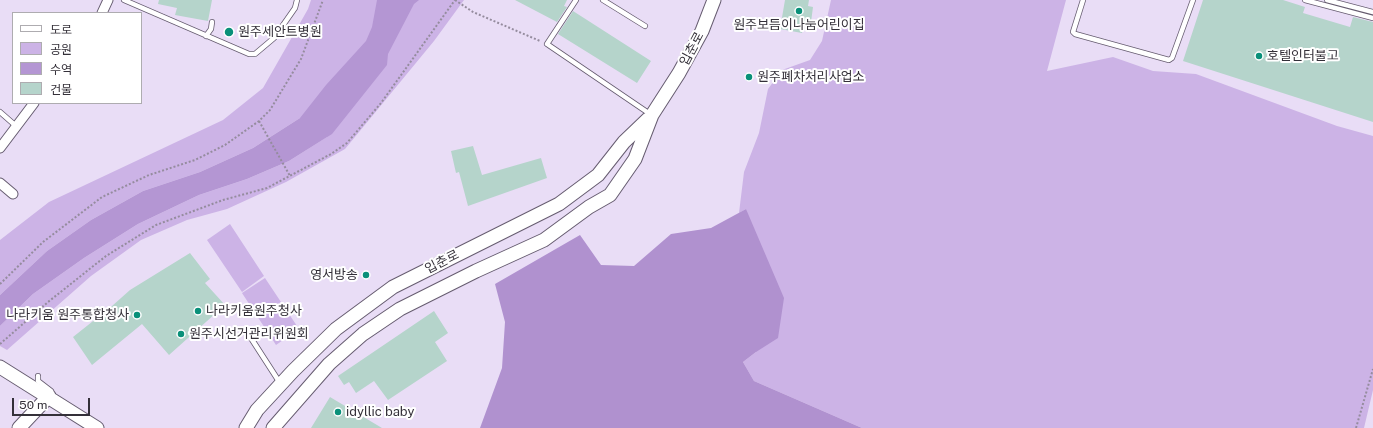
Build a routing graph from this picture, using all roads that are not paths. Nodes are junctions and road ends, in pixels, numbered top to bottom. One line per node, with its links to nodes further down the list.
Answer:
1 (108, 0): 12 (street)
2 (124, 0): 11 (lane)
3 (297, 0): 17 (lane)
4 (576, 0): 20 (lane)
5 (603, 0): 16 (lane)
6 (714, 0): 20 (street, 입춘로)
7 (1083, 0): 8 (lane)
8 (1193, 0)
9 (1305, 0): 14 (lane)
10 (1327, 0): 13 (lane)
11 (135, 2): 17 (lane)
12 (102, 12)
13 (1373, 12)
14 (1373, 18)
15 (212, 22): 17 (lane)
16 (645, 26)
17 (206, 36)
18 (33, 104): 21 (street)
19 (0, 112): 21 (lane)
20 (652, 115): 27 (street, 입춘로); 34 (street, 입춘로)
21 (16, 126): 22 (street)
22 (0, 148)
23 (0, 183): 24 (street)
24 (13, 194)
25 (249, 335): 27 (lane)
26 (1, 368): 28 (street)
27 (281, 384): 33 (street, 입춘로)
28 (33, 387): 29 (street); 30 (lane)
29 (49, 396): 30 (street); 31 (street)
30 (72, 411): 32 (street)
31 (19, 428)
32 (98, 428)
33 (246, 428)
34 (273, 428)

